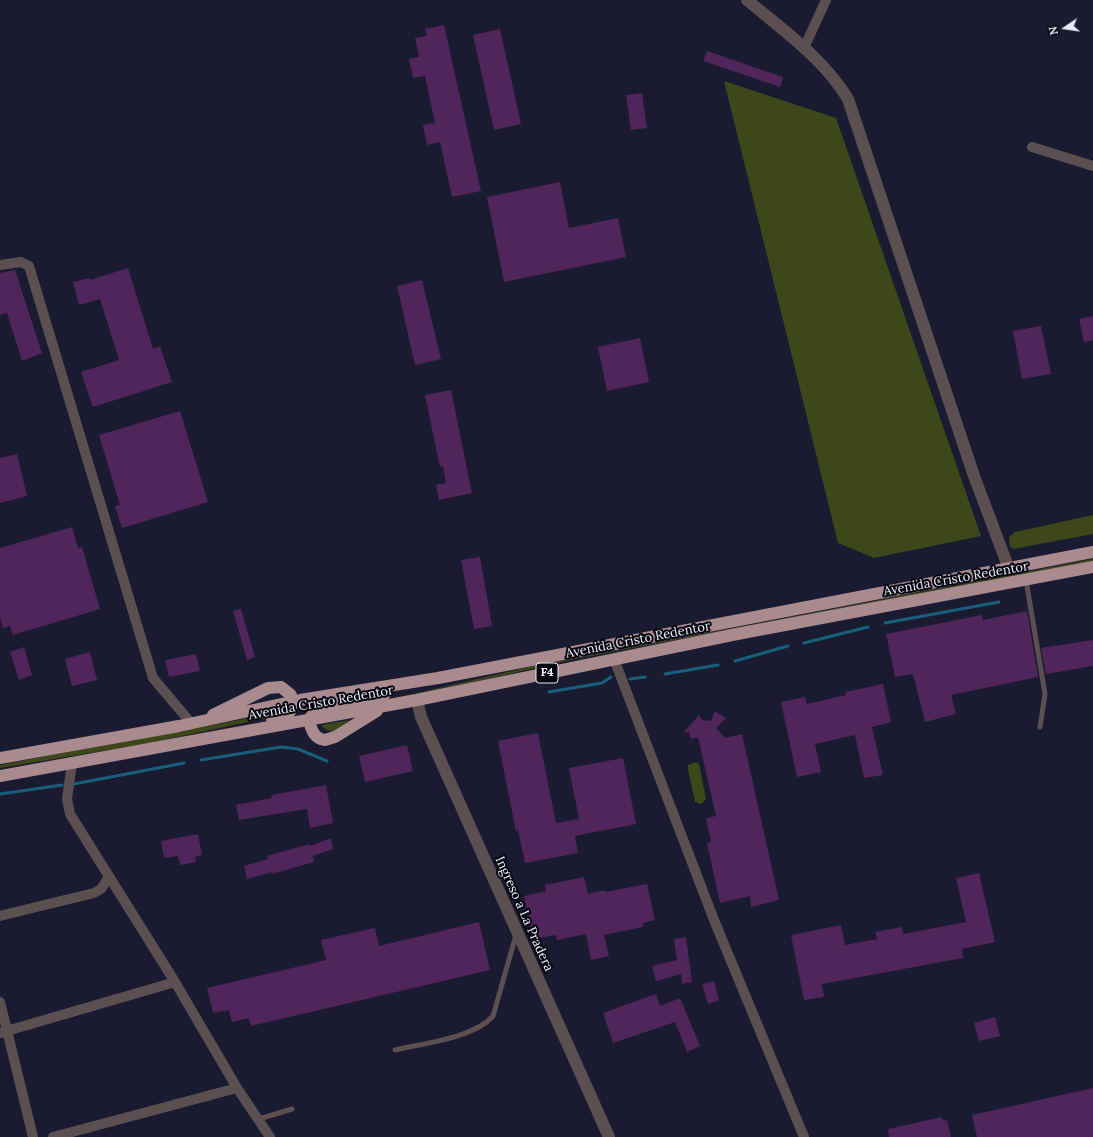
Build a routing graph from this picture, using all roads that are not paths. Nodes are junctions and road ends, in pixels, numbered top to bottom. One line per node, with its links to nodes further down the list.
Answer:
1 (747, 0): 3 (street)
2 (826, 0): 3 (street)
3 (804, 48): 9 (street)
4 (1032, 147): 5 (street)
5 (1093, 166)
6 (0, 266): 18 (street)
7 (1093, 552): 9 (highway, Avenida Cristo Redentor / F4)
8 (1093, 567): 10 (highway, Avenida Cristo Redentor / F4)
9 (1008, 569): 12 (highway, Avenida Cristo Redentor / F4)
10 (1026, 580): 11 (highway, Avenida Cristo Redentor / F4); 19 (lane)
11 (614, 659): 13 (highway, Avenida Cristo Redentor / F4); 38 (street)
12 (438, 678): 14 (highway, Avenida Cristo Redentor / F4); 17 (highway)
13 (417, 700): 15 (highway, Avenida Cristo Redentor / F4); 26 (street, Ingreso a La Pradera)
14 (292, 703): 16 (highway, Avenida Cristo Redentor / F4); 16 (highway); 20 (highway)
15 (391, 704): 17 (highway, Avenida Cristo Redentor / F4); 17 (highway)
16 (205, 720): 18 (highway, Avenida Cristo Redentor / F4)
17 (309, 720): 20 (highway, Avenida Cristo Redentor / F4)
18 (191, 723): 21 (highway, Avenida Cristo Redentor / F4)
19 (1040, 727)
20 (188, 742): 22 (highway, Avenida Cristo Redentor / F4)
21 (0, 758)
22 (72, 763): 23 (highway, Avenida Cristo Redentor / F4); 24 (street)
23 (0, 776)
24 (109, 877): 25 (street); 27 (street)
25 (0, 916)
26 (516, 932): 30 (lane); 37 (street, Ingreso a La Pradera)
27 (175, 982): 29 (street); 31 (street)
28 (0, 1002): 29 (street)
29 (4, 1032): 34 (street)
30 (396, 1050)
31 (237, 1088): 33 (street); 35 (street)
32 (292, 1109): 33 (lane)
33 (259, 1119): 36 (street)
34 (33, 1137)
35 (53, 1137)
36 (270, 1137)
37 (609, 1137)
38 (804, 1137)

